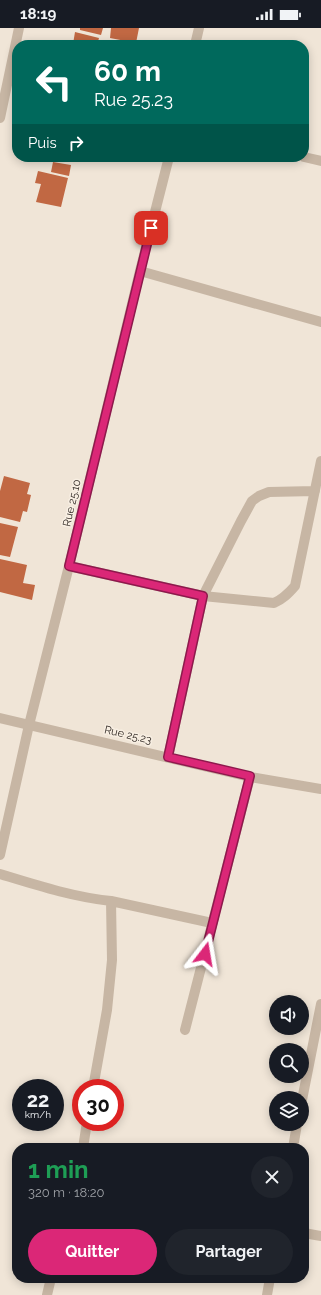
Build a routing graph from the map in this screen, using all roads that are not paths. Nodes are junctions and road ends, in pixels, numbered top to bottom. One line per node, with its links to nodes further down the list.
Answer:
1 (19, 28): 3 (street)
2 (199, 28): 4 (street)
3 (16, 40)
4 (196, 40)
5 (12, 61): 6 (street)
6 (0, 118)
7 (309, 158): 8 (street)
8 (321, 161)
9 (168, 162): 10 (street, Rue 25.10)
10 (140, 271): 11 (street); 14 (street, Rue 25.10)
11 (321, 322)
12 (321, 461): 13 (street)
13 (315, 491): 15 (street); 15 (street)
14 (69, 566): 15 (street); 17 (street, Rue 25.10)
15 (203, 596): 18 (street)
16 (0, 718): 17 (street, Rue 25.23)
17 (29, 724): 18 (street, Rue 25.23); 21 (street, Rue 25.10)
18 (168, 757): 19 (street, Rue 25.23)
19 (250, 776): 20 (street, Rue 25.23); 24 (street)
20 (321, 789)
21 (0, 855)
22 (0, 874): 23 (street)
23 (111, 901): 24 (street); 27 (street)
24 (212, 923): 26 (street)
25 (321, 1004): 28 (street)
26 (185, 1030)
27 (95, 1079)
28 (304, 1091)
29 (86, 1131): 31 (street)
30 (296, 1131): 32 (street)
31 (84, 1143)
32 (294, 1143)
33 (309, 1234): 34 (street)
34 (321, 1236)
35 (50, 1283): 37 (street)
36 (269, 1283): 38 (street)
37 (47, 1295)
38 (267, 1295)

